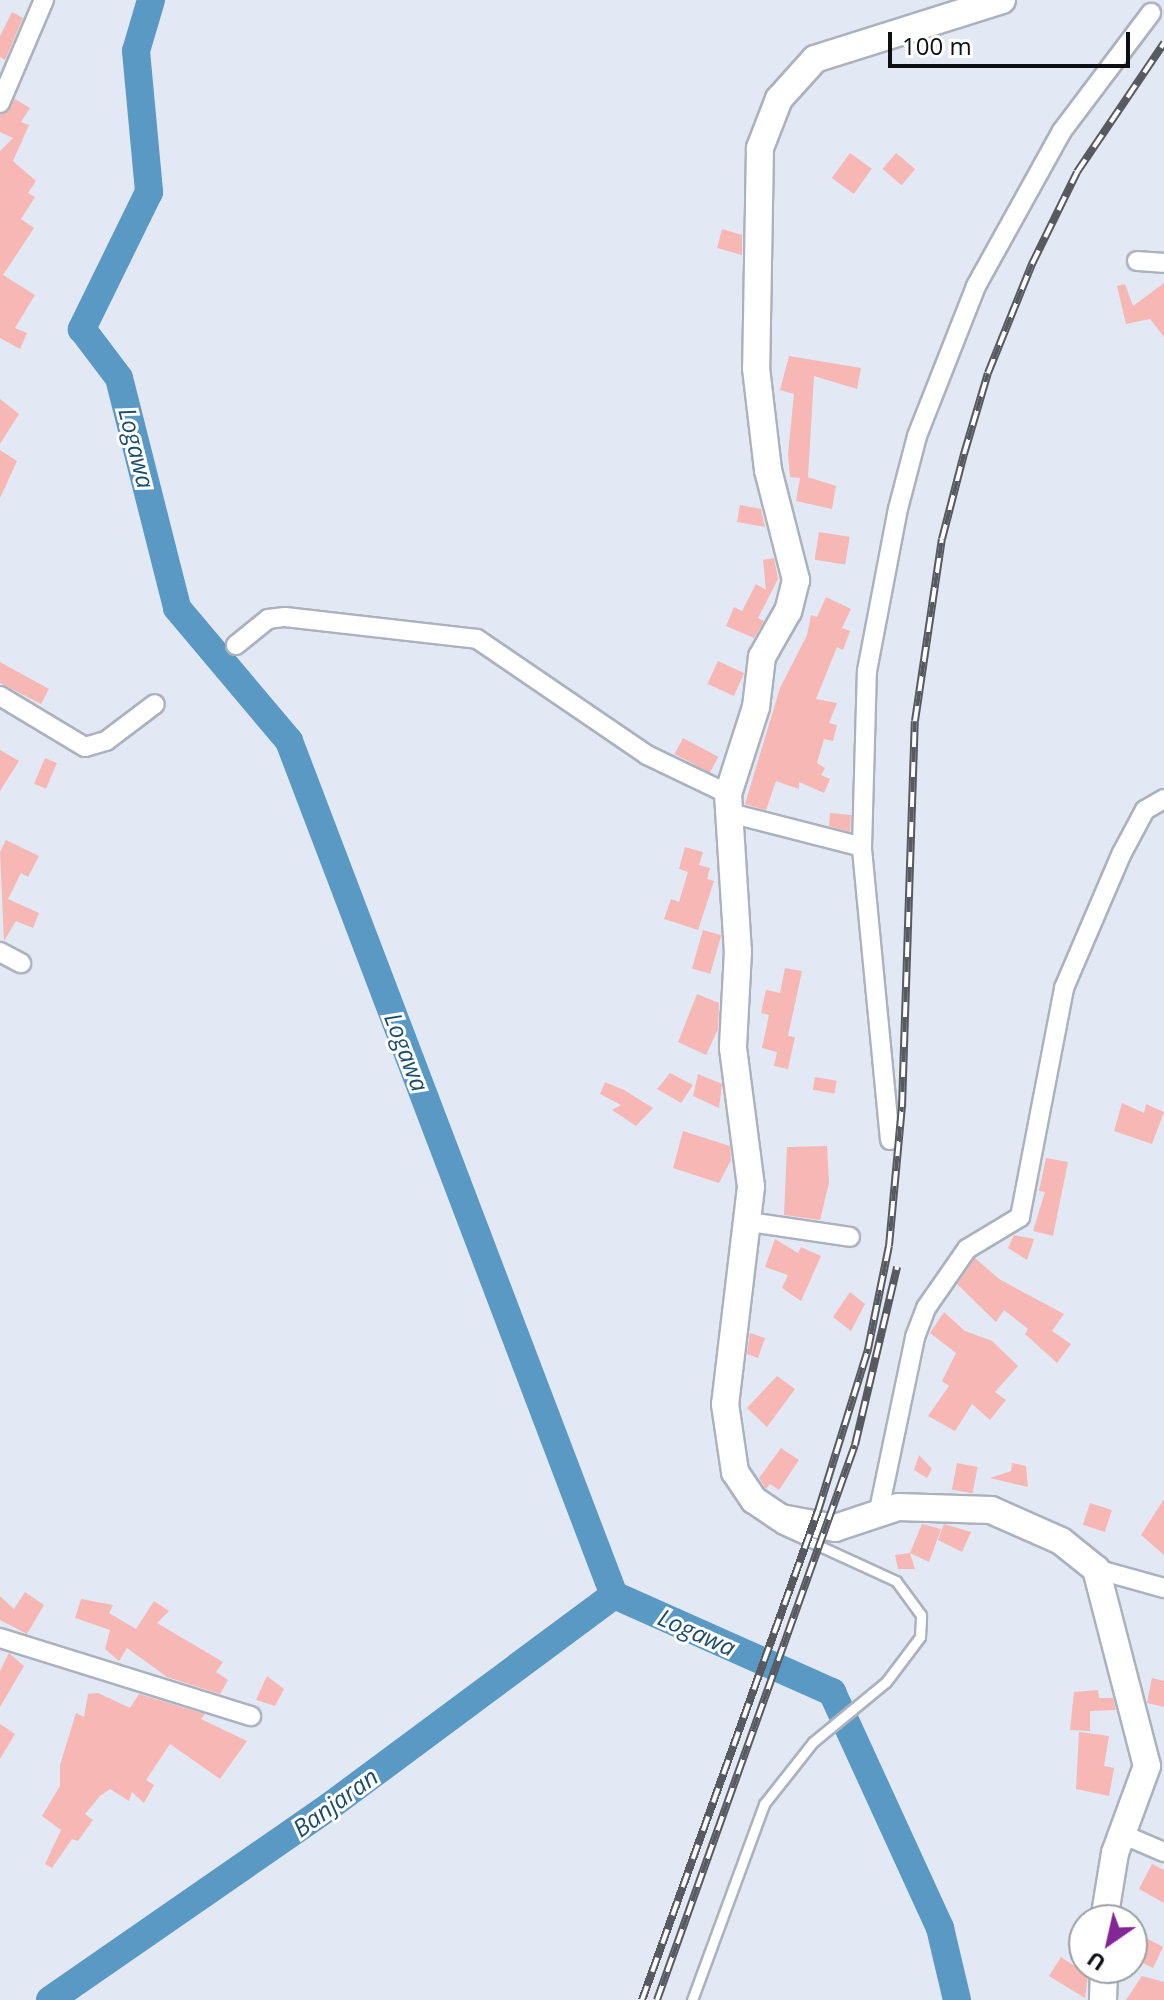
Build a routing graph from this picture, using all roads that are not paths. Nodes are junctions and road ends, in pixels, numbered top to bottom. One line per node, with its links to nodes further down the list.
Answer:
1 (44, 0): 4 (street)
2 (1002, 0): 11 (street)
3 (1151, 13): 12 (street)
4 (0, 103)
5 (1137, 261): 6 (street)
6 (1164, 263)
7 (236, 645): 11 (street)
8 (0, 696): 9 (street)
9 (155, 704)
10 (1164, 799): 19 (street)
11 (727, 803): 12 (street); 16 (street)
12 (862, 847): 15 (street)
13 (0, 952): 14 (street)
14 (21, 963)
15 (890, 1140)
16 (749, 1222): 17 (street); 18 (street)
17 (850, 1237)
18 (761, 1505): 19 (street); 27 (lane)
19 (879, 1510): 20 (street)
20 (1096, 1569): 21 (street); 24 (street)
21 (1164, 1588)
22 (0, 1638): 23 (street)
23 (251, 1716)
24 (1133, 1838): 25 (street); 26 (street)
25 (1164, 1852)
26 (1110, 1904)
27 (692, 2000)

